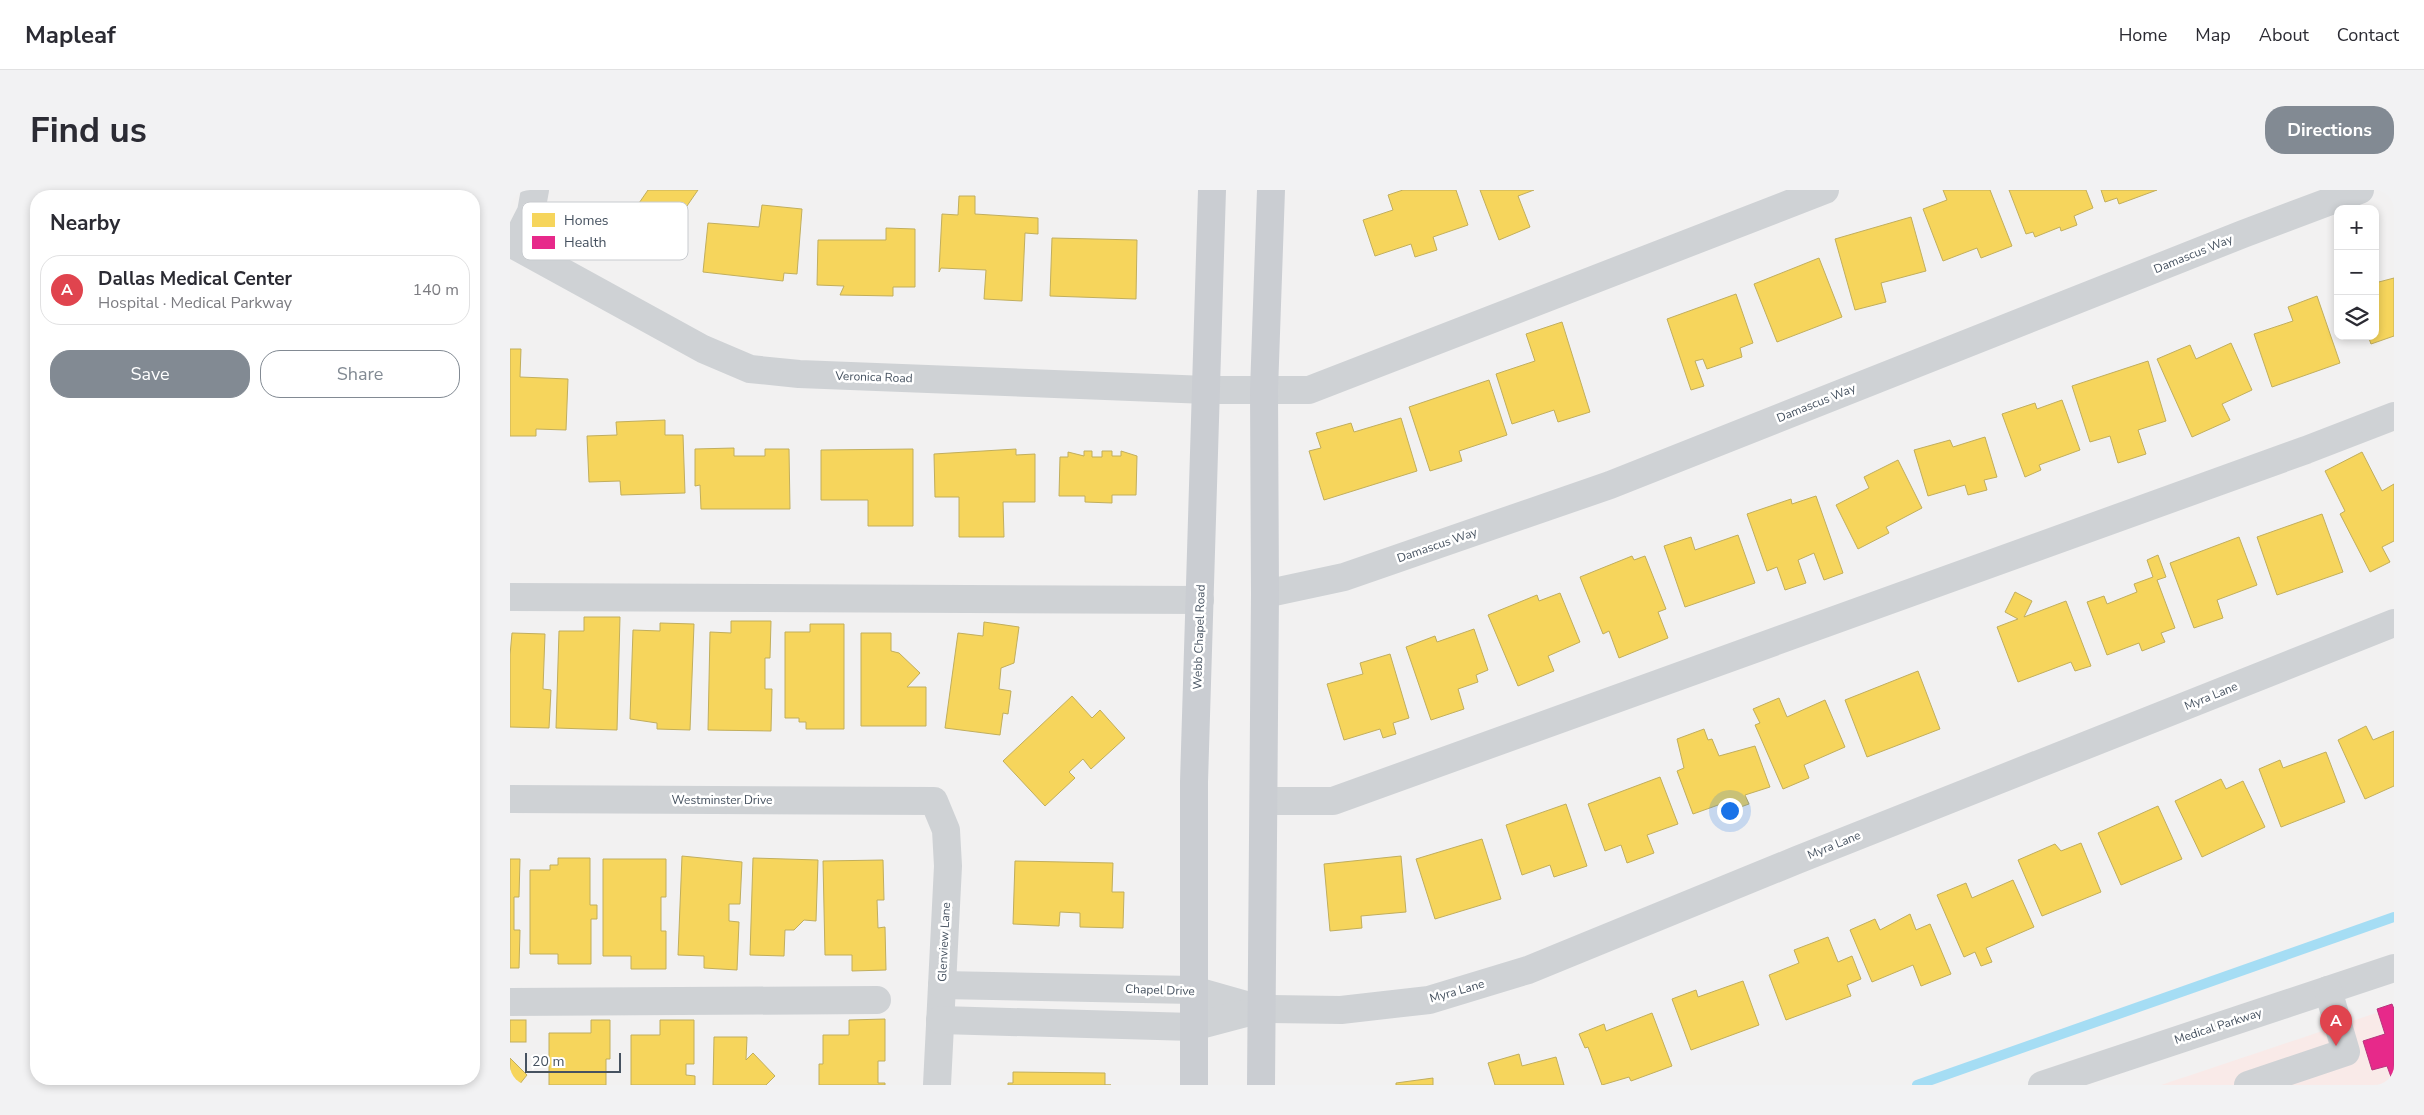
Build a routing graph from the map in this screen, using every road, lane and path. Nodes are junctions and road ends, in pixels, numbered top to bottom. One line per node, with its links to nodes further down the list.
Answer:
1 (1212, 190): 8 (main road, Webb Chapel Road)
2 (1271, 190): 9 (main road)
3 (1825, 190): 9 (street, Veronica Road)
4 (2360, 190): 11 (street, Damascus Way)
5 (522, 227): 6 (street, Veronica Road)
6 (512, 244)
7 (541, 260): 8 (street, Veronica Road)
8 (1207, 390): 9 (street, Veronica Road); 13 (main road, Webb Chapel Road)
9 (1264, 391): 11 (main road)
10 (2394, 416): 17 (street)
11 (1265, 594): 17 (main road)
12 (510, 597): 13 (street)
13 (1200, 600): 20 (main road, Webb Chapel Road)
14 (2394, 623): 24 (street, Myra Lane)
15 (510, 799): 16 (street, Westminster Drive)
16 (934, 801): 19 (street, Glenview Lane)
17 (1264, 801): 24 (main road)
18 (2394, 968): 21 (street, Medical Parkway)
19 (942, 985): 20 (street, Chapel Drive); 25 (street, Glenview Lane)
20 (1193, 990): 24 (street, Chapel Drive); 26 (main road, Webb Chapel Road)
21 (2328, 990): 27 (street, Medical Parkway); 32 (street)
22 (877, 1000): 23 (street)
23 (510, 1002)
24 (1261, 1009): 26 (street); 30 (main road)
25 (940, 1020): 26 (street); 28 (street, Glenview Lane)
26 (1193, 1027): 29 (main road, Webb Chapel Road)
27 (2104, 1075): 31 (street, Medical Parkway)
28 (937, 1085)
29 (1194, 1085)
30 (1261, 1085)
31 (2042, 1085)
32 (2248, 1085)

